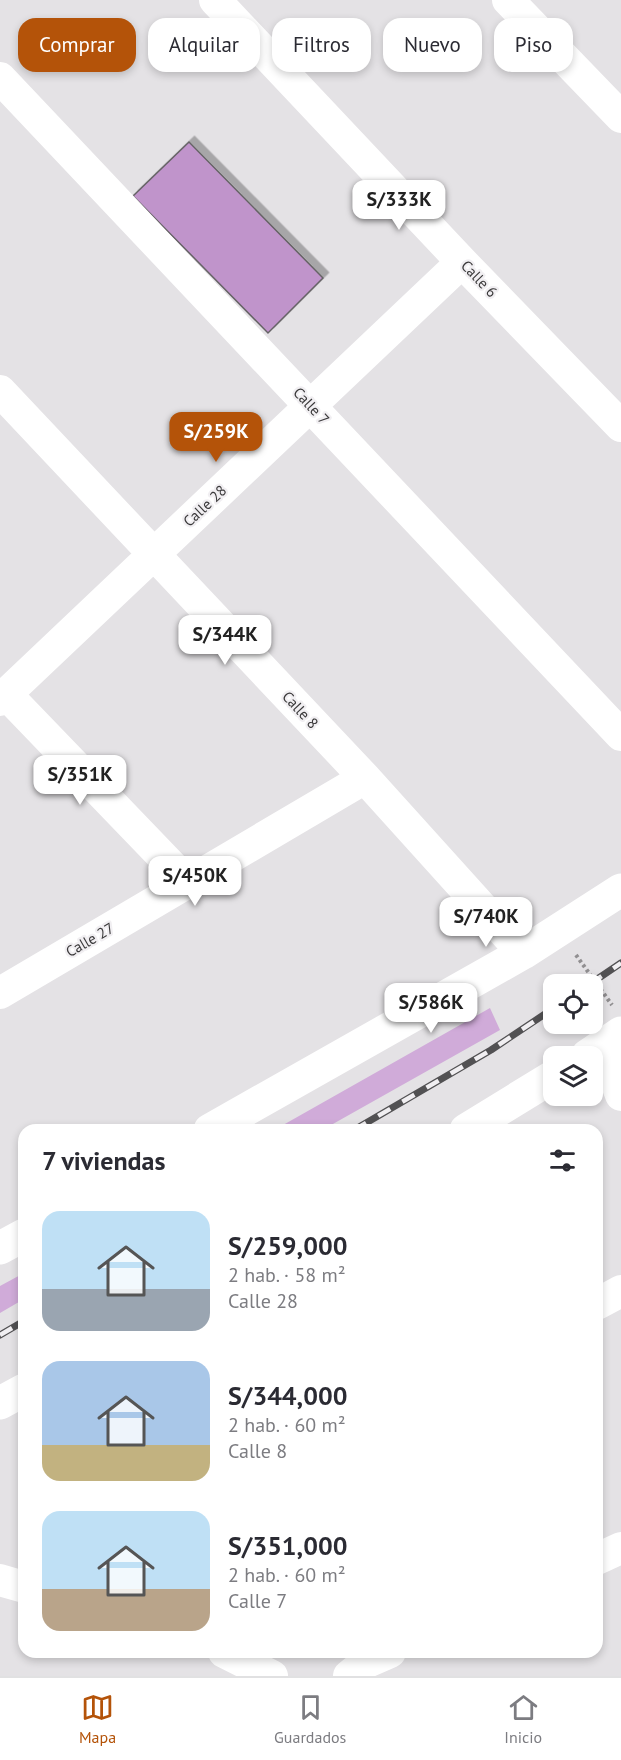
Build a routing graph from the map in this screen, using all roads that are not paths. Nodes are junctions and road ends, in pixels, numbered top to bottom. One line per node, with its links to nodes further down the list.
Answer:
1 (215, 0): 5 (street, Calle 6)
2 (508, 0): 4 (street)
3 (0, 78): 6 (street, Calle 7)
4 (621, 117)
5 (462, 262): 6 (street, Calle 28); 8 (street, Calle 6)
6 (311, 407): 9 (street, Calle 28); 11 (street, Calle 7)
7 (6, 408): 9 (street, Calle 8)
8 (621, 426)
9 (154, 555): 10 (street, Calle 28); 12 (street, Calle 8)
10 (4, 697): 13 (street)
11 (621, 735)
12 (365, 778): 13 (street, Calle 27); 15 (street, Calle 8)
13 (188, 883): 16 (street, Calle 27)
14 (621, 890): 15 (street)
15 (523, 953): 20 (street)
16 (0, 993)
17 (606, 1036): 19 (street)
18 (543, 1083): 21 (street)
19 (621, 1095)
20 (221, 1124)
21 (476, 1124)
22 (18, 1238): 23 (street)
23 (0, 1248)
24 (621, 1291): 25 (street)
25 (603, 1301)
26 (18, 1393): 27 (street)
27 (0, 1403)
28 (621, 1548): 29 (street)
29 (603, 1556)
30 (0, 1580): 31 (street)
31 (18, 1585)
32 (236, 1658): 34 (street)
33 (376, 1658): 35 (street)
34 (272, 1676)
35 (349, 1676)

